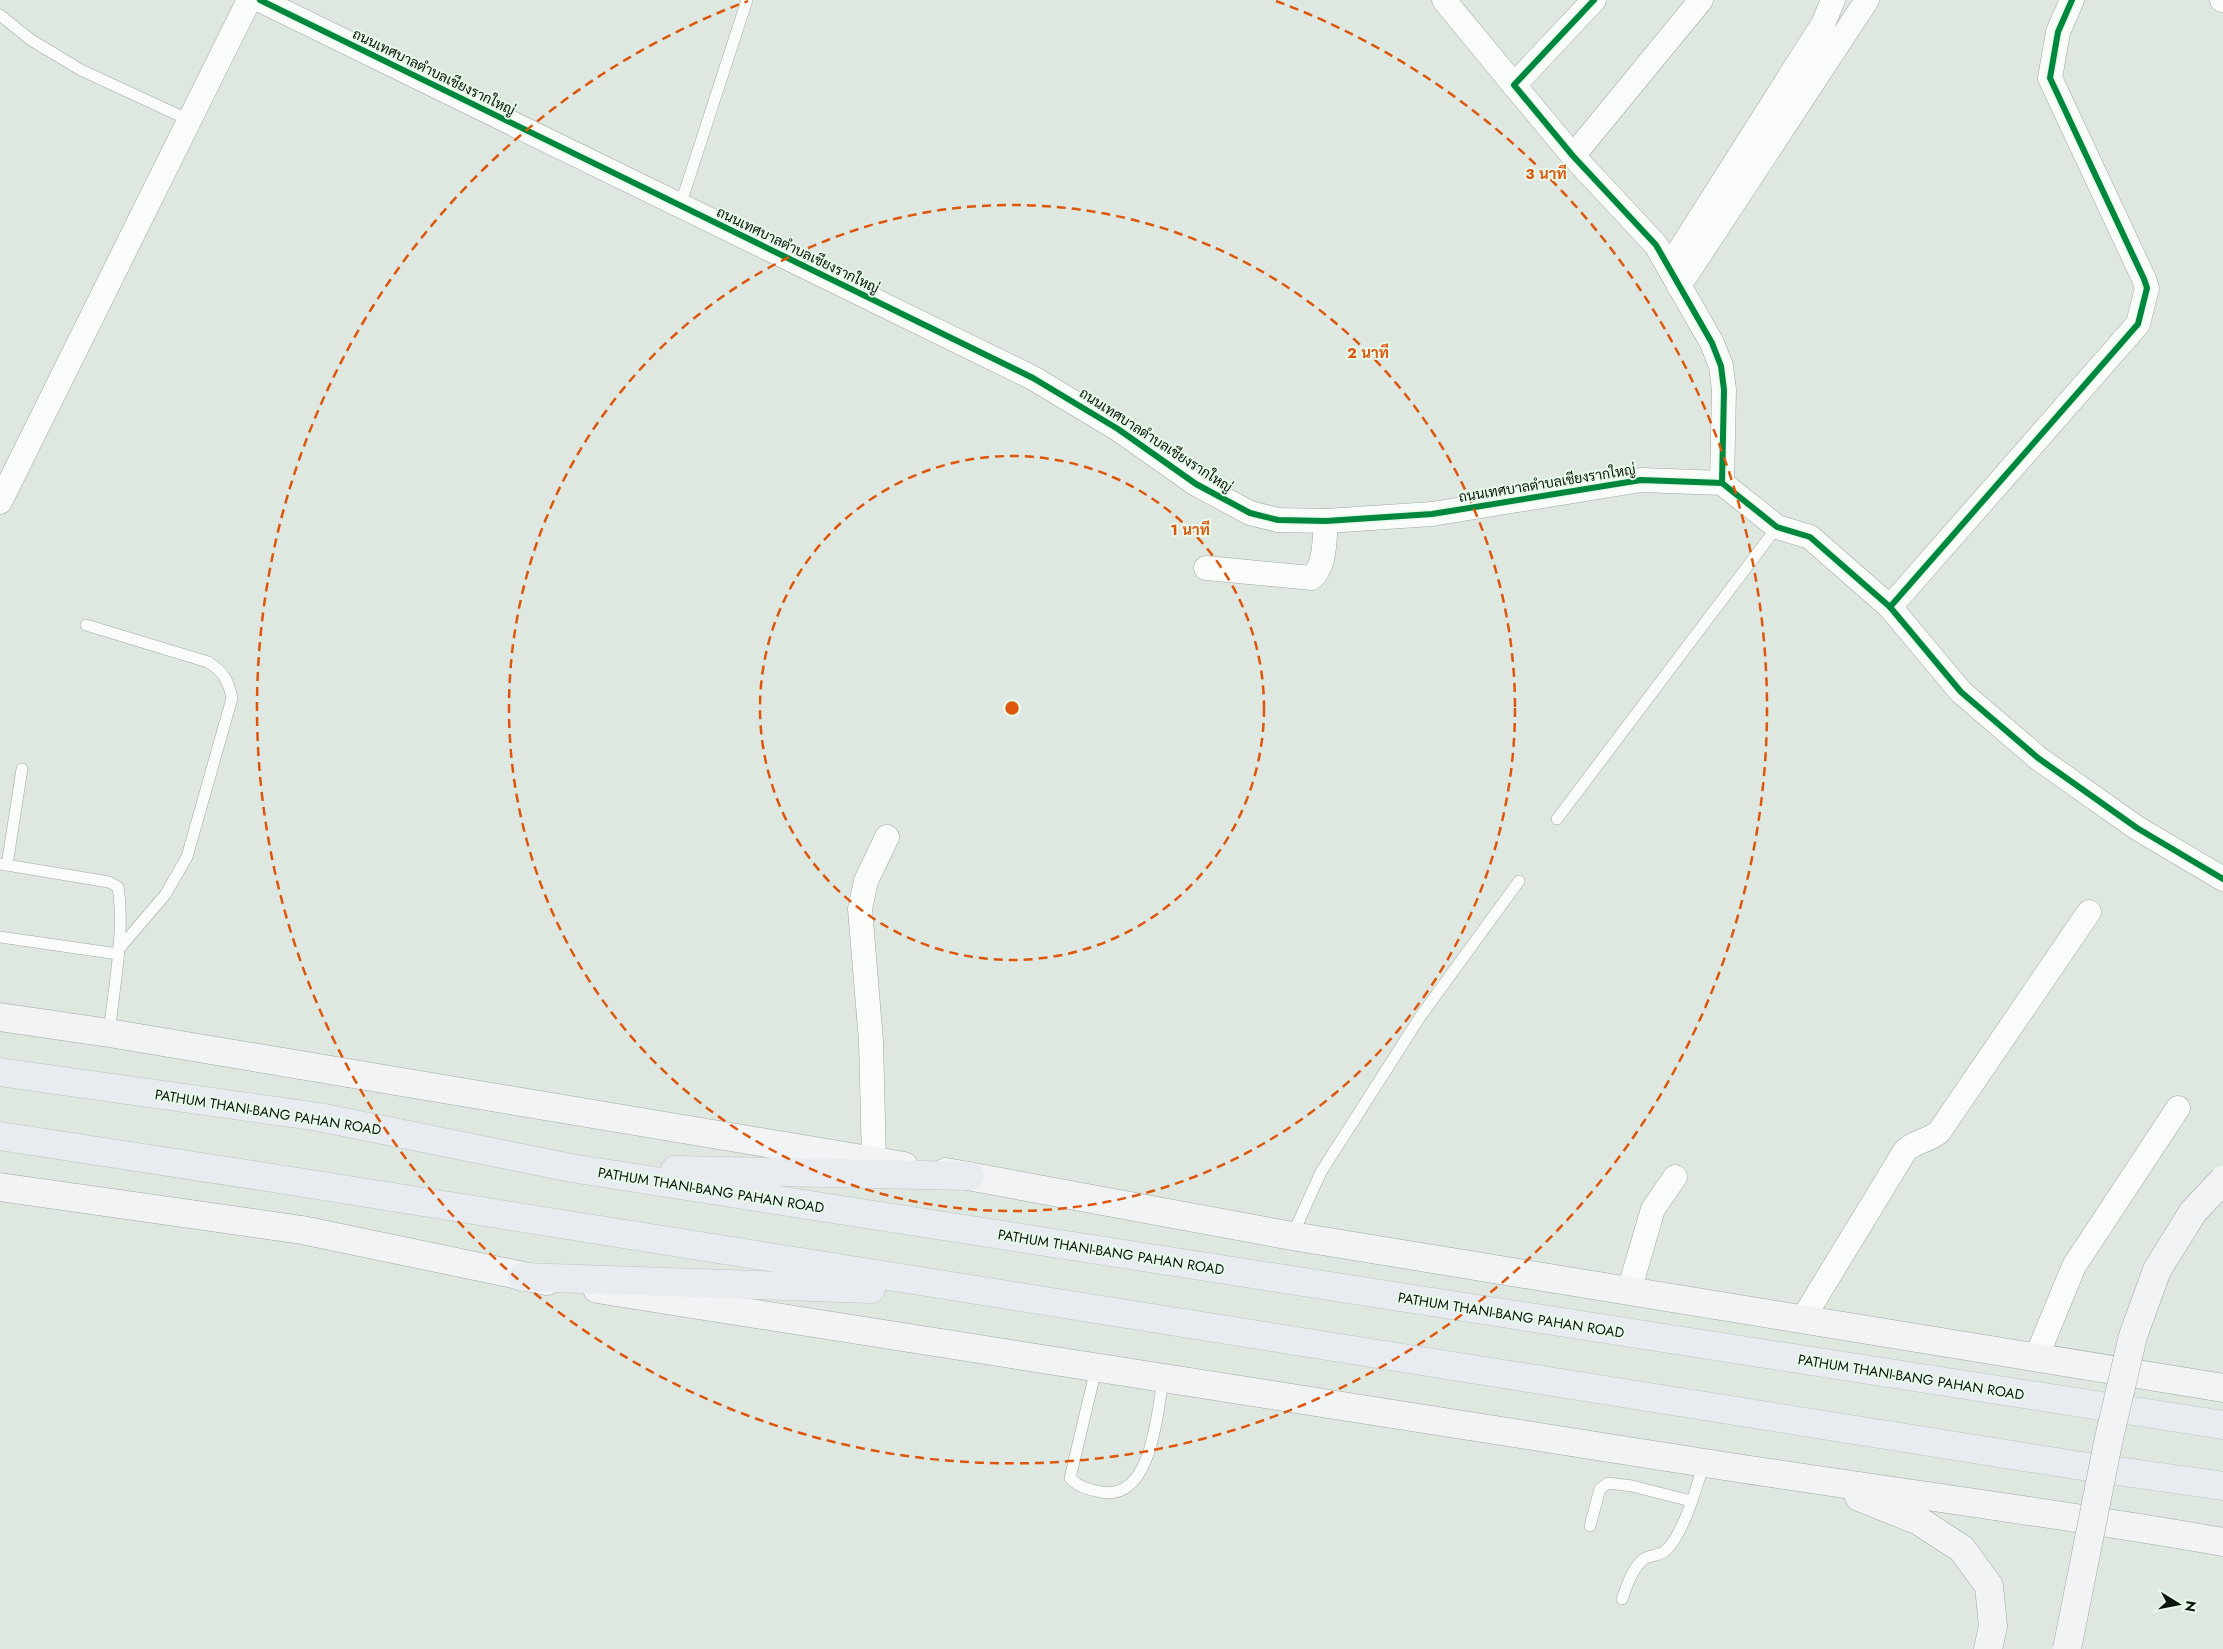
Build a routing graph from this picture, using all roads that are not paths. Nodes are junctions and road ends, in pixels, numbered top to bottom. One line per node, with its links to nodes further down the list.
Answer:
1 (249, 0): 12 (street)
2 (260, 0): 14 (street, ถนนเทศบาลตำบลเชียงรากใหญ่)
3 (746, 0): 14 (lane)
4 (1594, 0): 11 (street)
5 (1701, 0): 13 (street)
6 (1833, 0): 15 (street)
7 (1867, 0): 15 (street)
8 (2072, 0): 21 (street)
9 (1449, 2): 11 (street)
10 (0, 15): 12 (lane)
11 (1514, 85): 13 (street)
12 (189, 120): 17 (street)
13 (1573, 156): 15 (street)
14 (680, 206): 18 (street, ถนนเทศบาลตำบลเชียงรากใหญ่)
15 (1674, 276): 16 (street)
16 (1722, 483): 18 (street, ถนนเทศบาลตำบลเชียงรากใหญ่); 19 (street)
17 (0, 502)
18 (1326, 521): 20 (street)
19 (1777, 527): 21 (street); 24 (lane)
20 (1206, 568)
21 (1890, 607): 27 (street)
22 (86, 625): 31 (lane)
23 (22, 769): 26 (lane)
24 (1557, 818)
25 (886, 837): 37 (street)
26 (3, 865): 31 (lane)
27 (2223, 880)
28 (1519, 881): 43 (lane)
29 (2089, 912): 47 (street)
30 (0, 937): 31 (lane)
31 (118, 952): 33 (lane)
32 (0, 1017): 33 (main road)
33 (109, 1033): 37 (main road)
34 (0, 1072): 38 (main road, PATHUM THANI-BANG PAHAN ROAD)
35 (2178, 1108): 48 (street)
36 (0, 1136): 46 (main road)
37 (874, 1161): 39 (main road)
38 (571, 1168): 39 (main road); 52 (main road, PATHUM THANI-BANG PAHAN ROAD)
39 (970, 1176): 43 (main road)
40 (1675, 1177): 45 (street)
41 (2223, 1180): 61 (main road, bridge)
42 (0, 1187): 44 (main road)
43 (1292, 1236): 45 (main road)
44 (522, 1277): 46 (main road); 49 (main road)
45 (1629, 1291): 47 (main road)
46 (990, 1293): 55 (main road)
47 (1802, 1320): 48 (main road)
48 (2036, 1358): 51 (main road)
49 (1096, 1369): 50 (main road); 50 (lane)
50 (1164, 1380): 53 (main road)
51 (2223, 1388)
52 (2223, 1425)
53 (1704, 1463): 54 (main road); 56 (lane)
54 (1784, 1476): 58 (main road); 60 (main road)
55 (2223, 1486)
56 (1692, 1501): 57 (lane); 59 (lane)
57 (1590, 1526)
58 (2223, 1542)
59 (1622, 1599)
60 (1988, 1649)
61 (2067, 1649)

